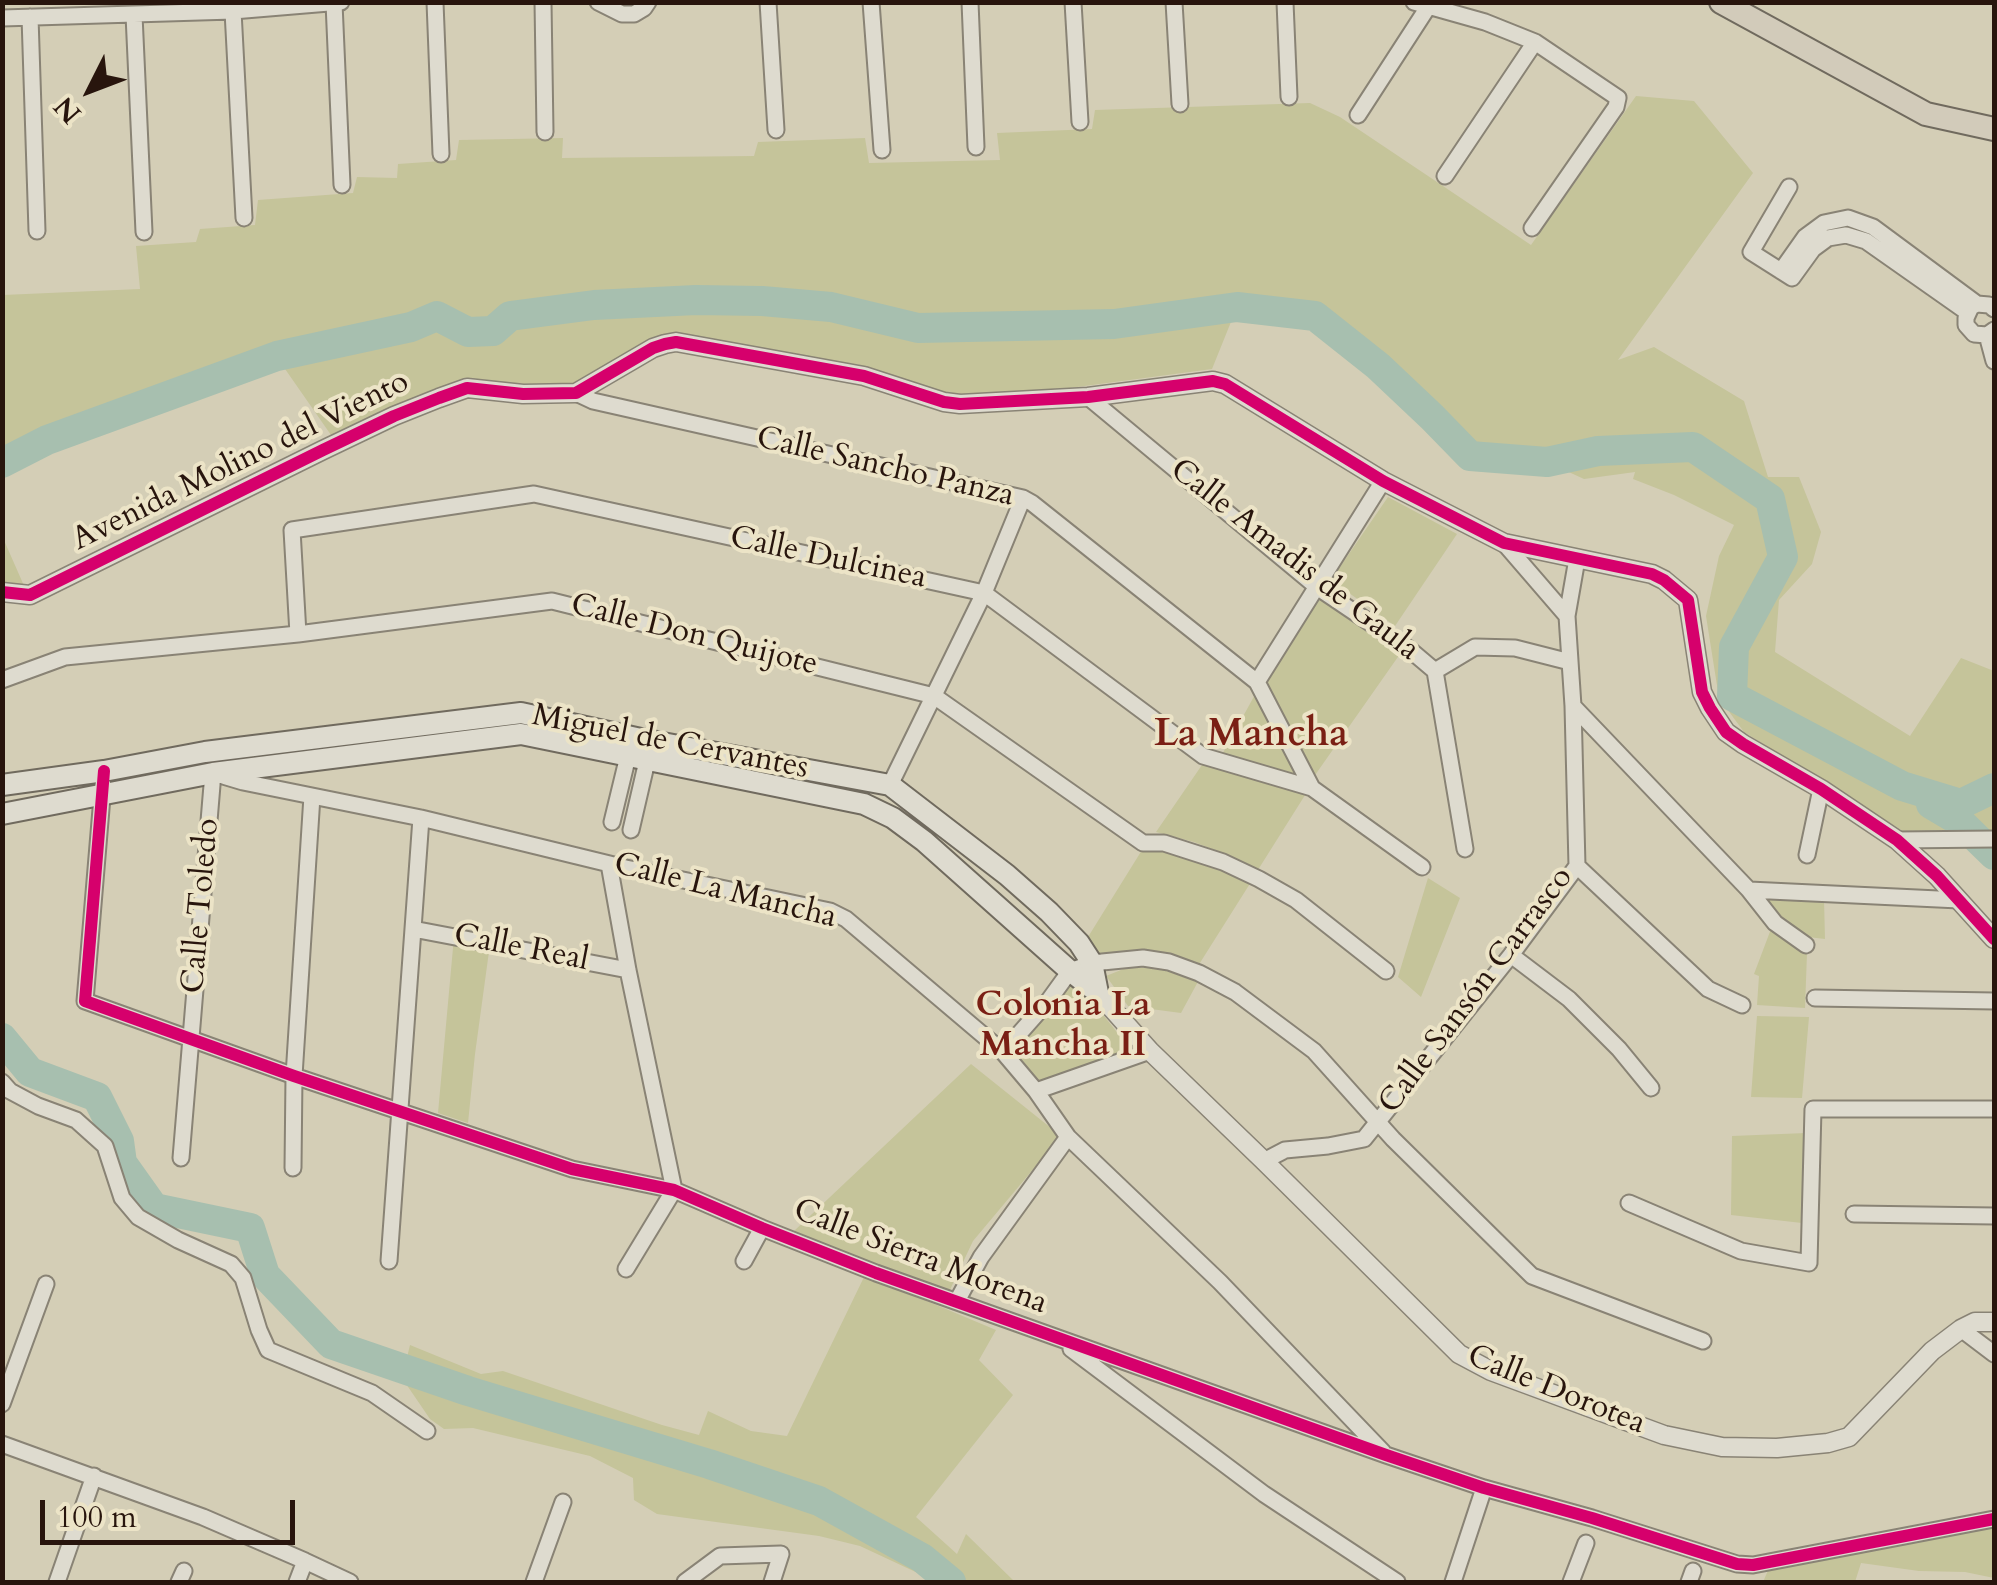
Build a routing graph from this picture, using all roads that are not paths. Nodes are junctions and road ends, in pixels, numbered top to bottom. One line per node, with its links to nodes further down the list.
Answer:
1 (435, 2): 28 (street)
2 (543, 2): 25 (street)
3 (598, 2): 4 (street)
4 (648, 2)
5 (768, 2): 24 (street)
6 (871, 2): 27 (street)
7 (970, 2): 26 (street)
8 (1074, 2): 22 (street)
9 (1174, 2): 20 (street)
10 (1285, 2): 19 (street)
11 (1721, 2): 23 (main road)
12 (337, 3): 14 (street); 30 (street)
13 (1421, 5): 18 (street); 21 (street)
14 (232, 12): 15 (street); 32 (street)
15 (134, 15): 17 (street); 35 (street)
16 (2, 18): 17 (street)
17 (30, 18): 34 (street)
18 (1536, 42): 29 (street); 33 (street)
19 (1290, 96)
20 (1180, 104)
21 (1358, 115)
22 (1080, 122)
23 (1994, 129)
24 (776, 130)
25 (545, 132)
26 (976, 147)
27 (882, 150)
28 (441, 154)
29 (1445, 176)
30 (342, 185)
31 (1788, 187): 36 (street)
32 (244, 218)
33 (1532, 228)
34 (37, 231)
35 (144, 232)
36 (1972, 308): 37 (street); 38 (street)
37 (1994, 309)
38 (1991, 333): 39 (street)
39 (1994, 361)
40 (576, 394): 41 (street); 43 (street, Calle Sancho Panza); 47 (street, Avenida Molino del Viento)
41 (1088, 397): 42 (street); 46 (street, Calle Amadis de Gaula)
42 (1383, 481): 44 (street); 46 (street)
43 (1023, 498): 48 (street); 54 (street, Calle Sancho Panza)
44 (1504, 542): 45 (street); 49 (street)
45 (1577, 559): 49 (street, Calle Sansón Carrasco); 63 (street)
46 (1317, 587): 52 (street, Calle Amadis de Gaula); 54 (street)
47 (2, 592)
48 (984, 593): 50 (street, Calle Dulcinea); 55 (street); 62 (street, Calle Dulcinea)
49 (1568, 616): 51 (street, Calle Sansón Carrasco)
50 (298, 634): 53 (street, Calle Don Quijote); 55 (street, Calle Don Quijote)
51 (1570, 662): 52 (street, Calle Amadis de Gaula); 56 (street, Calle Sansón Carrasco)
52 (1436, 671): 72 (street)
53 (2, 680)
54 (1256, 682): 62 (street)
55 (934, 696): 61 (street); 85 (street, Calle Don Quijote)
56 (1573, 706): 75 (street, Calle Sansón Carrasco); 77 (street)
57 (637, 759): 59 (main road, Calle Dorotea); 68 (street); 69 (street); 86 (main road, Calle Dorotea)
58 (104, 771): 60 (main road, Miguel de Cervantes); 61 (main road, Miguel de Cervantes); 64 (street)
59 (213, 772): 64 (main road, Calle Dorotea); 65 (street, Calle La Mancha); 91 (street, Calle Toledo)
60 (2, 784)
61 (890, 785): 83 (main road, Miguel de Cervantes)
62 (1312, 788): 76 (street)
63 (1822, 788): 71 (street); 73 (street)
64 (102, 794): 66 (main road, Calle Dorotea); 91 (street, Calle Sierra Morena)
65 (312, 796): 67 (street, Calle La Mancha); 94 (street)
66 (2, 814)
67 (421, 818): 74 (street, Calle La Mancha); 79 (street)
68 (612, 822)
69 (631, 830)
70 (1994, 838): 71 (street)
71 (1896, 840): 78 (street)
72 (1465, 849)
73 (1807, 854)
74 (609, 864): 84 (street); 93 (street, Calle La Mancha)
75 (1577, 866): 82 (street, Calle Sansón Carrasco); 90 (street)
76 (1422, 867)
77 (1749, 890): 78 (street); 81 (street)
78 (1959, 900): 80 (street)
79 (414, 929): 84 (street, Calle Real); 100 (street)
80 (1994, 940)
81 (1806, 944)
82 (1511, 954): 96 (street); 101 (street, Calle Sansón Carrasco)
83 (1092, 963): 86 (street); 87 (main road); 101 (street)
84 (628, 970): 106 (street)
85 (1386, 970)
86 (1070, 972): 87 (main road, Calle Dorotea); 93 (street)
87 (1098, 993): 92 (street, Calle Dorotea)
88 (1816, 998): 89 (street)
89 (1994, 1001)
90 (1742, 1005)
91 (191, 1040): 94 (street, Calle Sierra Morena); 103 (street, Calle Toledo)
92 (1150, 1051): 97 (street); 104 (street, Calle Dorotea)
93 (1003, 1052): 97 (street, Calle La Mancha)
94 (294, 1076): 100 (street, Calle Sierra Morena); 105 (street)
95 (6, 1086): 99 (street); 124 (street)
96 (1650, 1088)
97 (1036, 1091): 102 (street, Calle La Mancha)
98 (1994, 1108): 107 (street)
99 (2, 1109)
100 (398, 1110): 106 (street, Calle Sierra Morena); 111 (street)
101 (1378, 1121): 104 (street, Calle Sansón Carrasco); 119 (street)
102 (1068, 1137): 115 (street); 126 (street, Calle La Mancha)
103 (181, 1158)
104 (1264, 1161): 117 (street, Calle Dorotea)
105 (292, 1168)
106 (674, 1190): 110 (street, Calle Sierra Morena); 113 (street)
107 (1629, 1203)
108 (1854, 1214): 109 (street)
109 (1994, 1216)
110 (762, 1228): 112 (street); 115 (street, Calle Sierra Morena)
111 (389, 1261)
112 (744, 1261)
113 (626, 1270)
114 (46, 1284): 123 (street)
115 (957, 1301): 118 (street, Calle Sierra Morena)
116 (1994, 1322): 117 (street, Calle Dorotea)
117 (1960, 1329): 120 (street)
118 (1060, 1340): 121 (street, Calle Sierra Morena); 122 (street)
119 (1703, 1341)
120 (1994, 1354)
121 (1153, 1370): 122 (street); 126 (street, Calle Sierra Morena)
122 (1135, 1395): 139 (street)
123 (2, 1404)
124 (426, 1431)
125 (2, 1444): 127 (street)
126 (1386, 1455): 128 (street, Calle Sierra Morena)
127 (94, 1476): 132 (street); 133 (street)
128 (1484, 1488): 130 (street, Calle Sierra Morena); 140 (street)
129 (563, 1502): 136 (street)
130 (1994, 1518)
131 (1586, 1543): 141 (street)
132 (306, 1560): 134 (street); 135 (street)
133 (58, 1582)
134 (298, 1582)
135 (350, 1582)
136 (534, 1582)
137 (685, 1582): 138 (street)
138 (772, 1582)
139 (1397, 1582)
140 (1453, 1582)
141 (1571, 1582)

